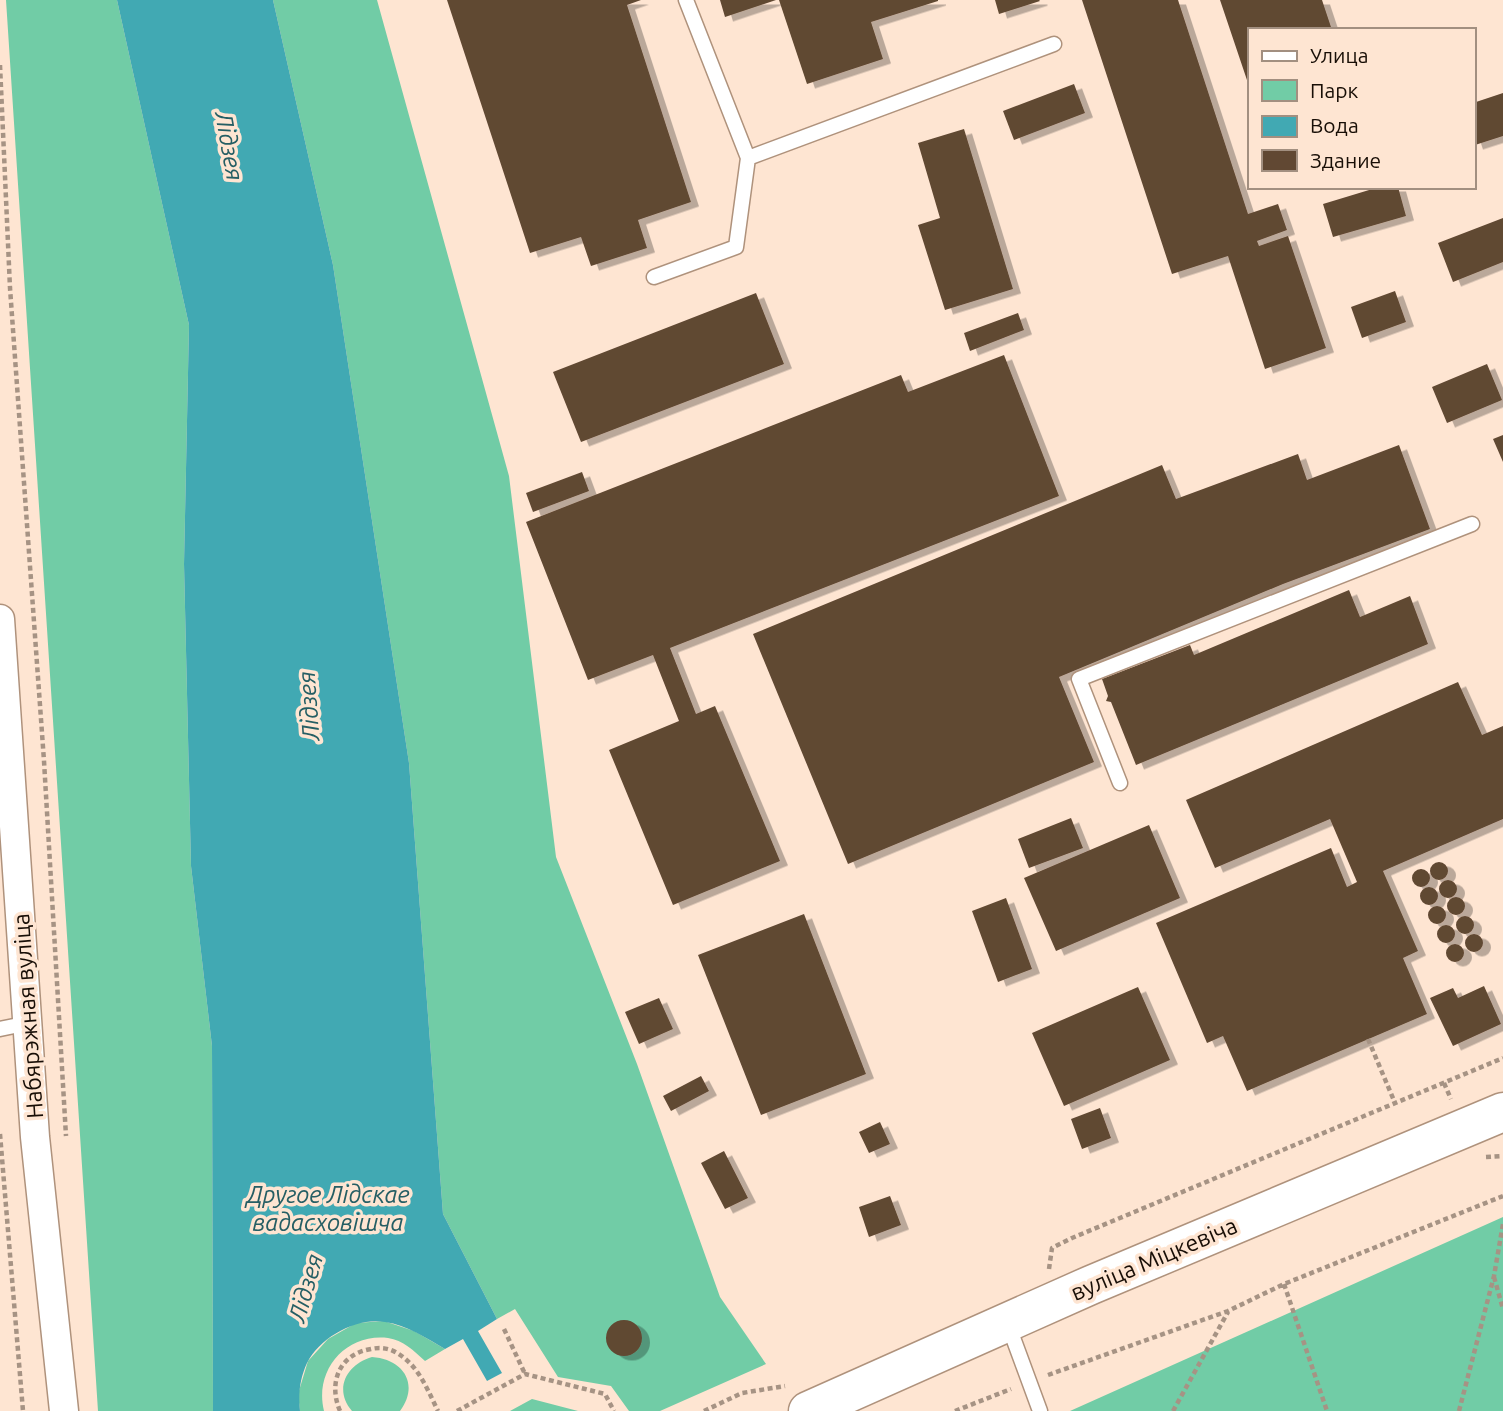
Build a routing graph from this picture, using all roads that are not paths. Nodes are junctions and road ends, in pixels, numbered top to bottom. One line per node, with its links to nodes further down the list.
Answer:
1 (686, 0): 3 (lane)
2 (1054, 44): 3 (lane)
3 (748, 158): 4 (lane)
4 (654, 277)
5 (1472, 524): 7 (lane)
6 (0, 619): 8 (street, Набярэжная вуліца)
7 (1121, 783)
8 (29, 1023): 9 (lane); 13 (street, Набярэжная вуліца)
9 (0, 1029)
10 (1503, 1112): 11 (main road, вуліца Міцкевіча)
11 (1008, 1322): 12 (main road, вуліца Міцкевіча); 14 (lane)
12 (797, 1398)
13 (64, 1411)
14 (1040, 1411)

